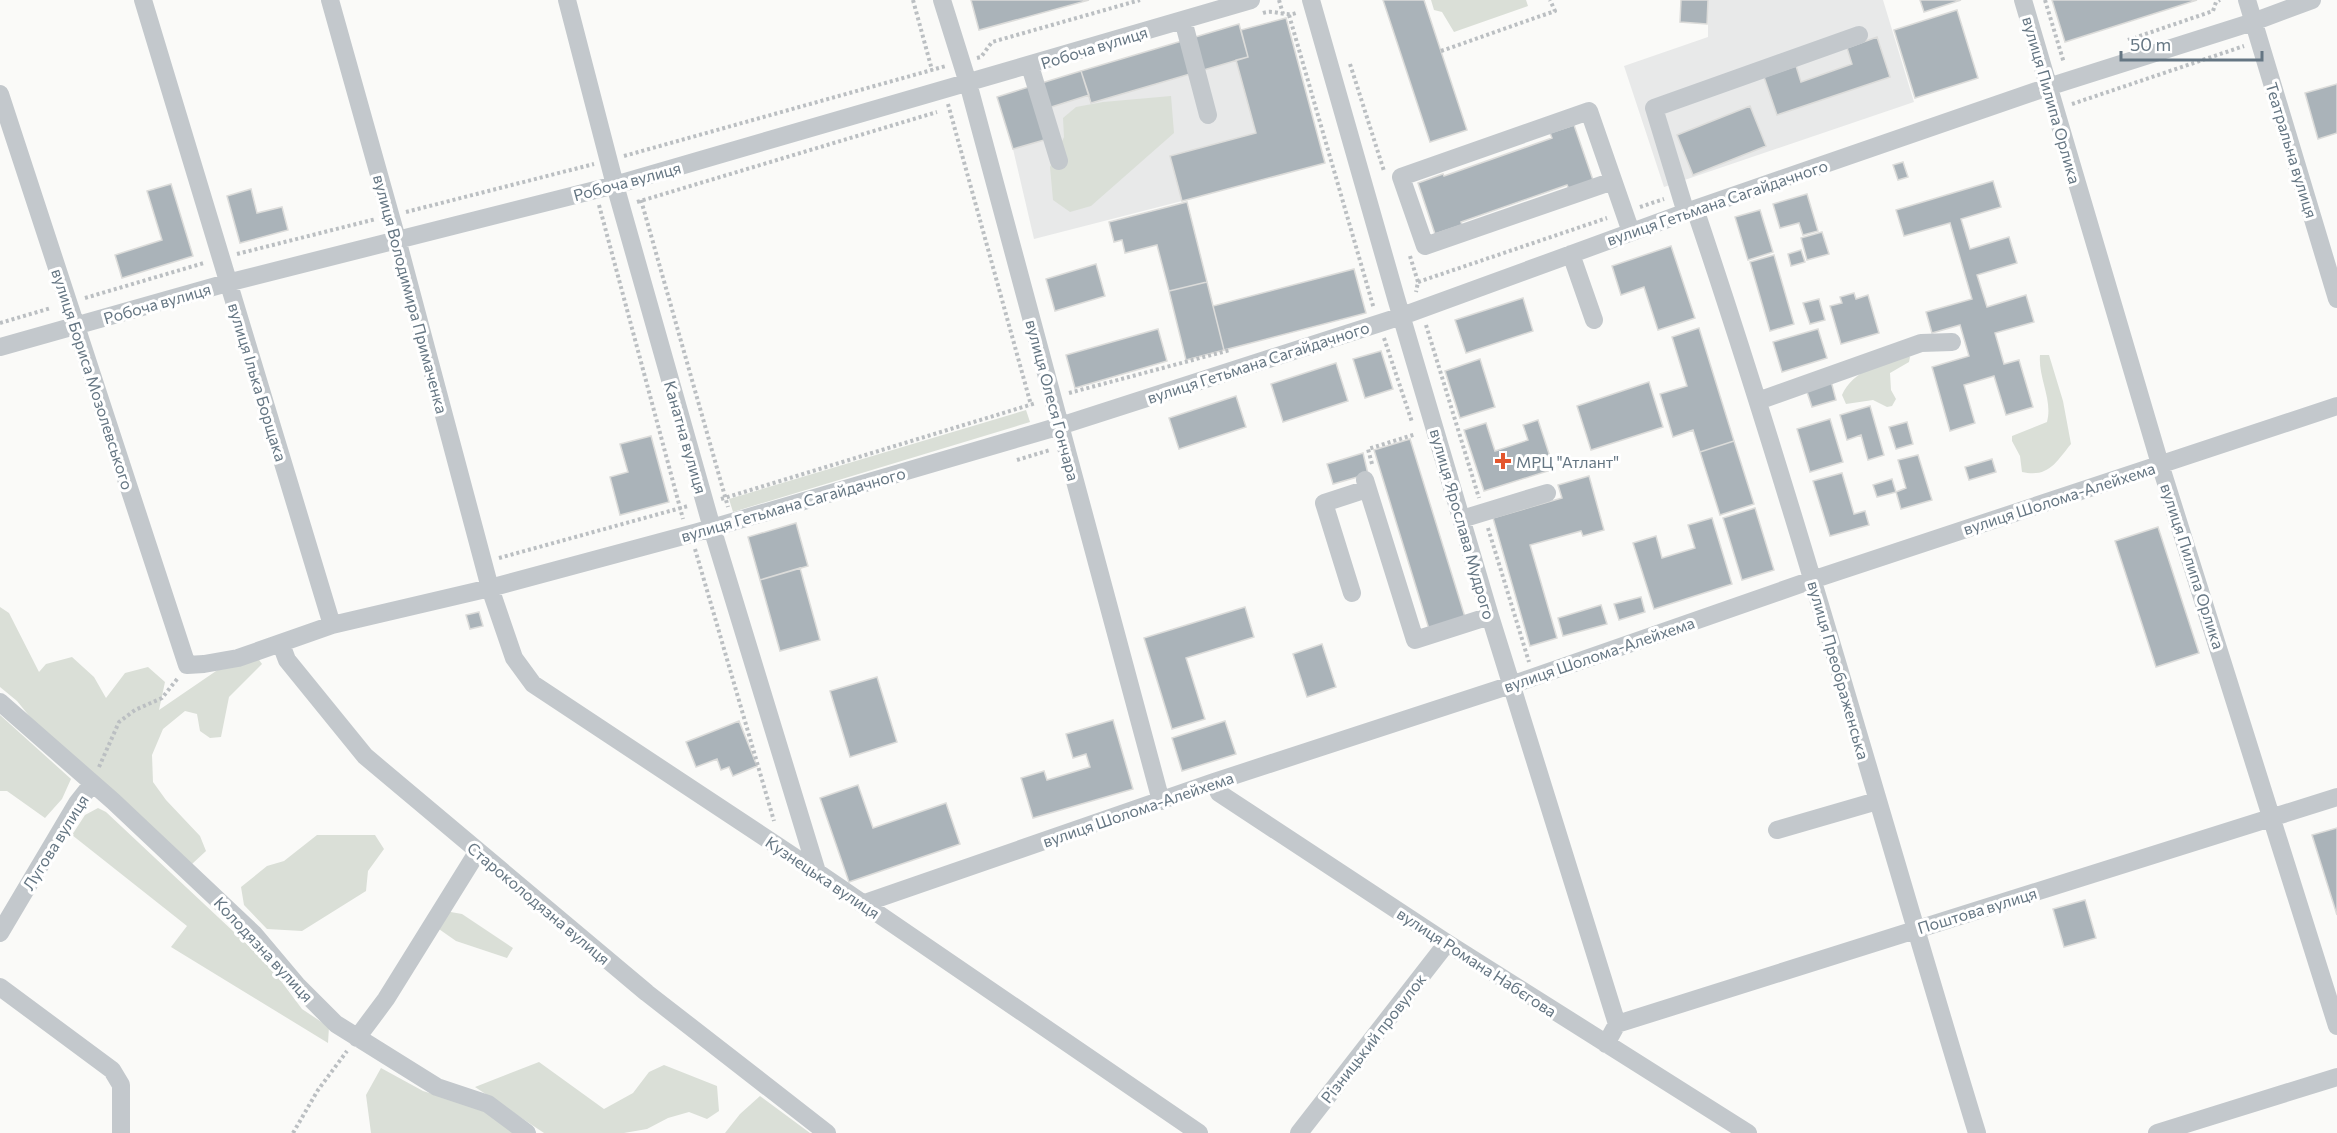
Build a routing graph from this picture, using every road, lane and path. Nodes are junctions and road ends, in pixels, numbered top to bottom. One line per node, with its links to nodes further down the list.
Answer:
1 (143, 0): 50 (street, вулиця Ілька Борщака)
2 (330, 0): 45 (street, вулиця Володимира Примаченка)
3 (567, 0): 36 (street, Канатна вулиця)
4 (913, 0): 36 (path)
5 (942, 0): 26 (street, вулиця Олеся Гончара)
6 (1140, 0): 26 (path)
7 (1251, 0): 16 (street, Робоча вулиця)
8 (1279, 0): 17 (path)
9 (1311, 0): 55 (street, вулиця Ярослава Мудрого)
10 (1550, 0): 23 (path)
11 (2023, 0): 29 (street, вулиця Пилипа Орлика)
12 (2045, 0): 27 (path)
13 (2219, 0): 22 (path)
14 (2247, 0): 19 (street, Театральна вулиця)
15 (2312, 0): 19 (street, вулиця Гетьмана Сагайдачного)
16 (1193, 12): 28 (street, Робоча вулиця); 35 (street)
17 (1283, 14)
18 (1289, 15): 58 (path)
19 (2253, 22): 21 (street, Театральна вулиця); 29 (street, вулиця Гетьмана Сагайдачного)
20 (1859, 35): 44 (street, вулиця Преображенська)
21 (2259, 41): 34 (path); 52 (street, Театральна вулиця)
22 (2117, 44)
23 (1441, 51)
24 (1348, 57): 39 (path)
25 (2074, 59): 27 (path)
26 (962, 62): 30 (street, вулиця Олеся Гончара)
27 (2064, 63): 29 (path)
28 (1030, 66): 30 (street, Робоча вулиця); 37 (street)
29 (2046, 79): 34 (street, вулиця Пилипа Орлика); 44 (street, вулиця Гетьмана Сагайдачного)
30 (968, 83): 32 (street, вулиця Олеся Гончара); 38 (street, Робоча вулиця)
31 (0, 94): 53 (street, вулиця Бориса Мозолевського)
32 (973, 102): 33 (path); 63 (street, вулиця Олеся Гончара)
33 (949, 109): 42 (path); 65 (path)
34 (2055, 110): 69 (street, вулиця Пилипа Орлика)
35 (1208, 115)
36 (609, 160): 41 (street, Канатна вулиця); 45 (path)
37 (1059, 161)
38 (636, 179): 41 (street, Робоча вулиця); 42 (path)
39 (1386, 181)
40 (1613, 181): 40 (street); 46 (street)
41 (615, 185): 43 (street, Канатна вулиця); 47 (street, Робоча вулиця)
42 (641, 201): 43 (path); 72 (path)
43 (622, 207): 73 (street, Канатна вулиця)
44 (1691, 211): 46 (street, вулиця Гетьмана Сагайдачного); 64 (street, вулиця Преображенська)
45 (390, 216): 47 (street, вулиця Володимира Примаченка); 50 (path)
46 (1631, 232): 49 (street, вулиця Гетьмана Сагайдачного)
47 (397, 239): 51 (street, Робоча вулиця); 78 (street, вулиця Володимира Примаченка)
48 (1407, 248): 54 (path)
49 (1571, 254): 54 (street, вулиця Гетьмана Сагайдачного); 56 (street)
50 (220, 259): 51 (street, вулиця Ілька Борщака); 53 (path)
51 (227, 283): 59 (street, Робоча вулиця); 83 (street, вулиця Ілька Борщака)
52 (2337, 299)
53 (68, 303): 57 (path); 59 (street, вулиця Бориса Мозолевського)
54 (1421, 308): 55 (street, вулиця Гетьмана Сагайдачного); 74 (path)
55 (1401, 316): 58 (street, вулиця Гетьмана Сагайдачного); 75 (street, вулиця Ярослава Мудрого)
56 (1594, 320)
57 (0, 322)
58 (1379, 323): 67 (street, вулиця Гетьмана Сагайдачного)
59 (75, 326): 61 (street, Робоча вулиця); 85 (street, вулиця Бориса Мозолевського)
60 (1952, 342): 64 (street)
61 (0, 347)
62 (1236, 348): 63 (path)
63 (1052, 398): 65 (path); 67 (street, вулиця Олеся Гончара)
64 (1758, 401): 79 (street, вулиця Преображенська)
65 (1030, 405): 72 (path)
66 (2337, 406): 69 (street, вулиця Шолома-Алейхема)
67 (1060, 426): 76 (street, вулиця Гетьмана Сагайдачного); 92 (street, вулиця Олеся Гончара)
68 (1416, 434): 70 (path)
69 (2160, 464): 79 (street, вулиця Шолома-Алейхема); 94 (street, вулиця Пилипа Орлика)
70 (1369, 481): 81 (street); 82 (street)
71 (1547, 493): 74 (street)
72 (725, 498): 73 (path); 76 (path)
73 (705, 504): 77 (street, Канатна вулиця); 78 (path)
74 (1483, 512): 75 (street); 86 (path)
75 (1462, 519): 82 (street, вулиця Ярослава Мудрого)
76 (732, 522): 77 (street, вулиця Гетьмана Сагайдачного)
77 (712, 528): 80 (street, вулиця Гетьмана Сагайдачного); 97 (street, Канатна вулиця)
78 (483, 563): 80 (street, вулиця Володимира Примаченка)
79 (1812, 580): 86 (street, вулиця Шолома-Алейхема); 93 (street, вулиця Преображенська)
80 (490, 588): 83 (street, вулиця Гетьмана Сагайдачного); 97 (street, Кузнецька вулиця)
81 (1352, 593)
82 (1490, 616): 87 (street, вулиця Ярослава Мудрого)
83 (332, 625): 84 (street, вулиця Гетьмана Сагайдачного)
84 (280, 644): 85 (street, вулиця Гетьмана Сагайдачного); 96 (street, Староколодязна вулиця)
85 (187, 665): 90 (path)
86 (1533, 677): 87 (street, вулиця Шолома-Алейхема)
87 (1511, 685): 89 (street, вулиця Шолома-Алейхема); 103 (street, вулиця Ярослава Мудрого)
88 (0, 702): 90 (street, Колодязна вулиця)
89 (1214, 782): 92 (street, вулиця Шолома-Алейхема); 101 (street, вулиця Романа Набєгова)
90 (92, 784): 100 (street, Лугова вулиця); 105 (street, Колодязна вулиця)
91 (2337, 796): 94 (street, Поштова вулиця)
92 (1161, 801): 98 (street, вулиця Шолома-Алейхема)
93 (1877, 801): 95 (street); 99 (street, вулиця Преображенська)
94 (2273, 818): 99 (street, Поштова вулиця); 104 (street, вулиця Пилипа Орлика)
95 (1777, 830)
96 (478, 851): 105 (street); 112 (street, Староколодязна вулиця)
97 (817, 872): 98 (street, Кузнецька вулиця)
98 (862, 904): 113 (street, Кузнецька вулиця)
99 (1915, 929): 103 (street, Поштова вулиця); 115 (street, вулиця Преображенська)
100 (0, 933)
101 (1447, 943): 106 (street, вулиця Романа Набєгова); 114 (street, Різницький провулок)
102 (0, 987): 109 (street)
103 (1617, 1024): 106 (street)
104 (2337, 1026)
105 (357, 1038): 110 (path); 111 (street, Колодязна вулиця)
106 (1606, 1044): 108 (street, вулиця Романа Набєгова)
107 (2337, 1077): 116 (street)
108 (1738, 1130)
109 (121, 1133)
110 (293, 1133)
111 (527, 1133)
112 (827, 1133)
113 (1198, 1133)
114 (1299, 1133)
115 (1977, 1133)
116 (2157, 1133)

